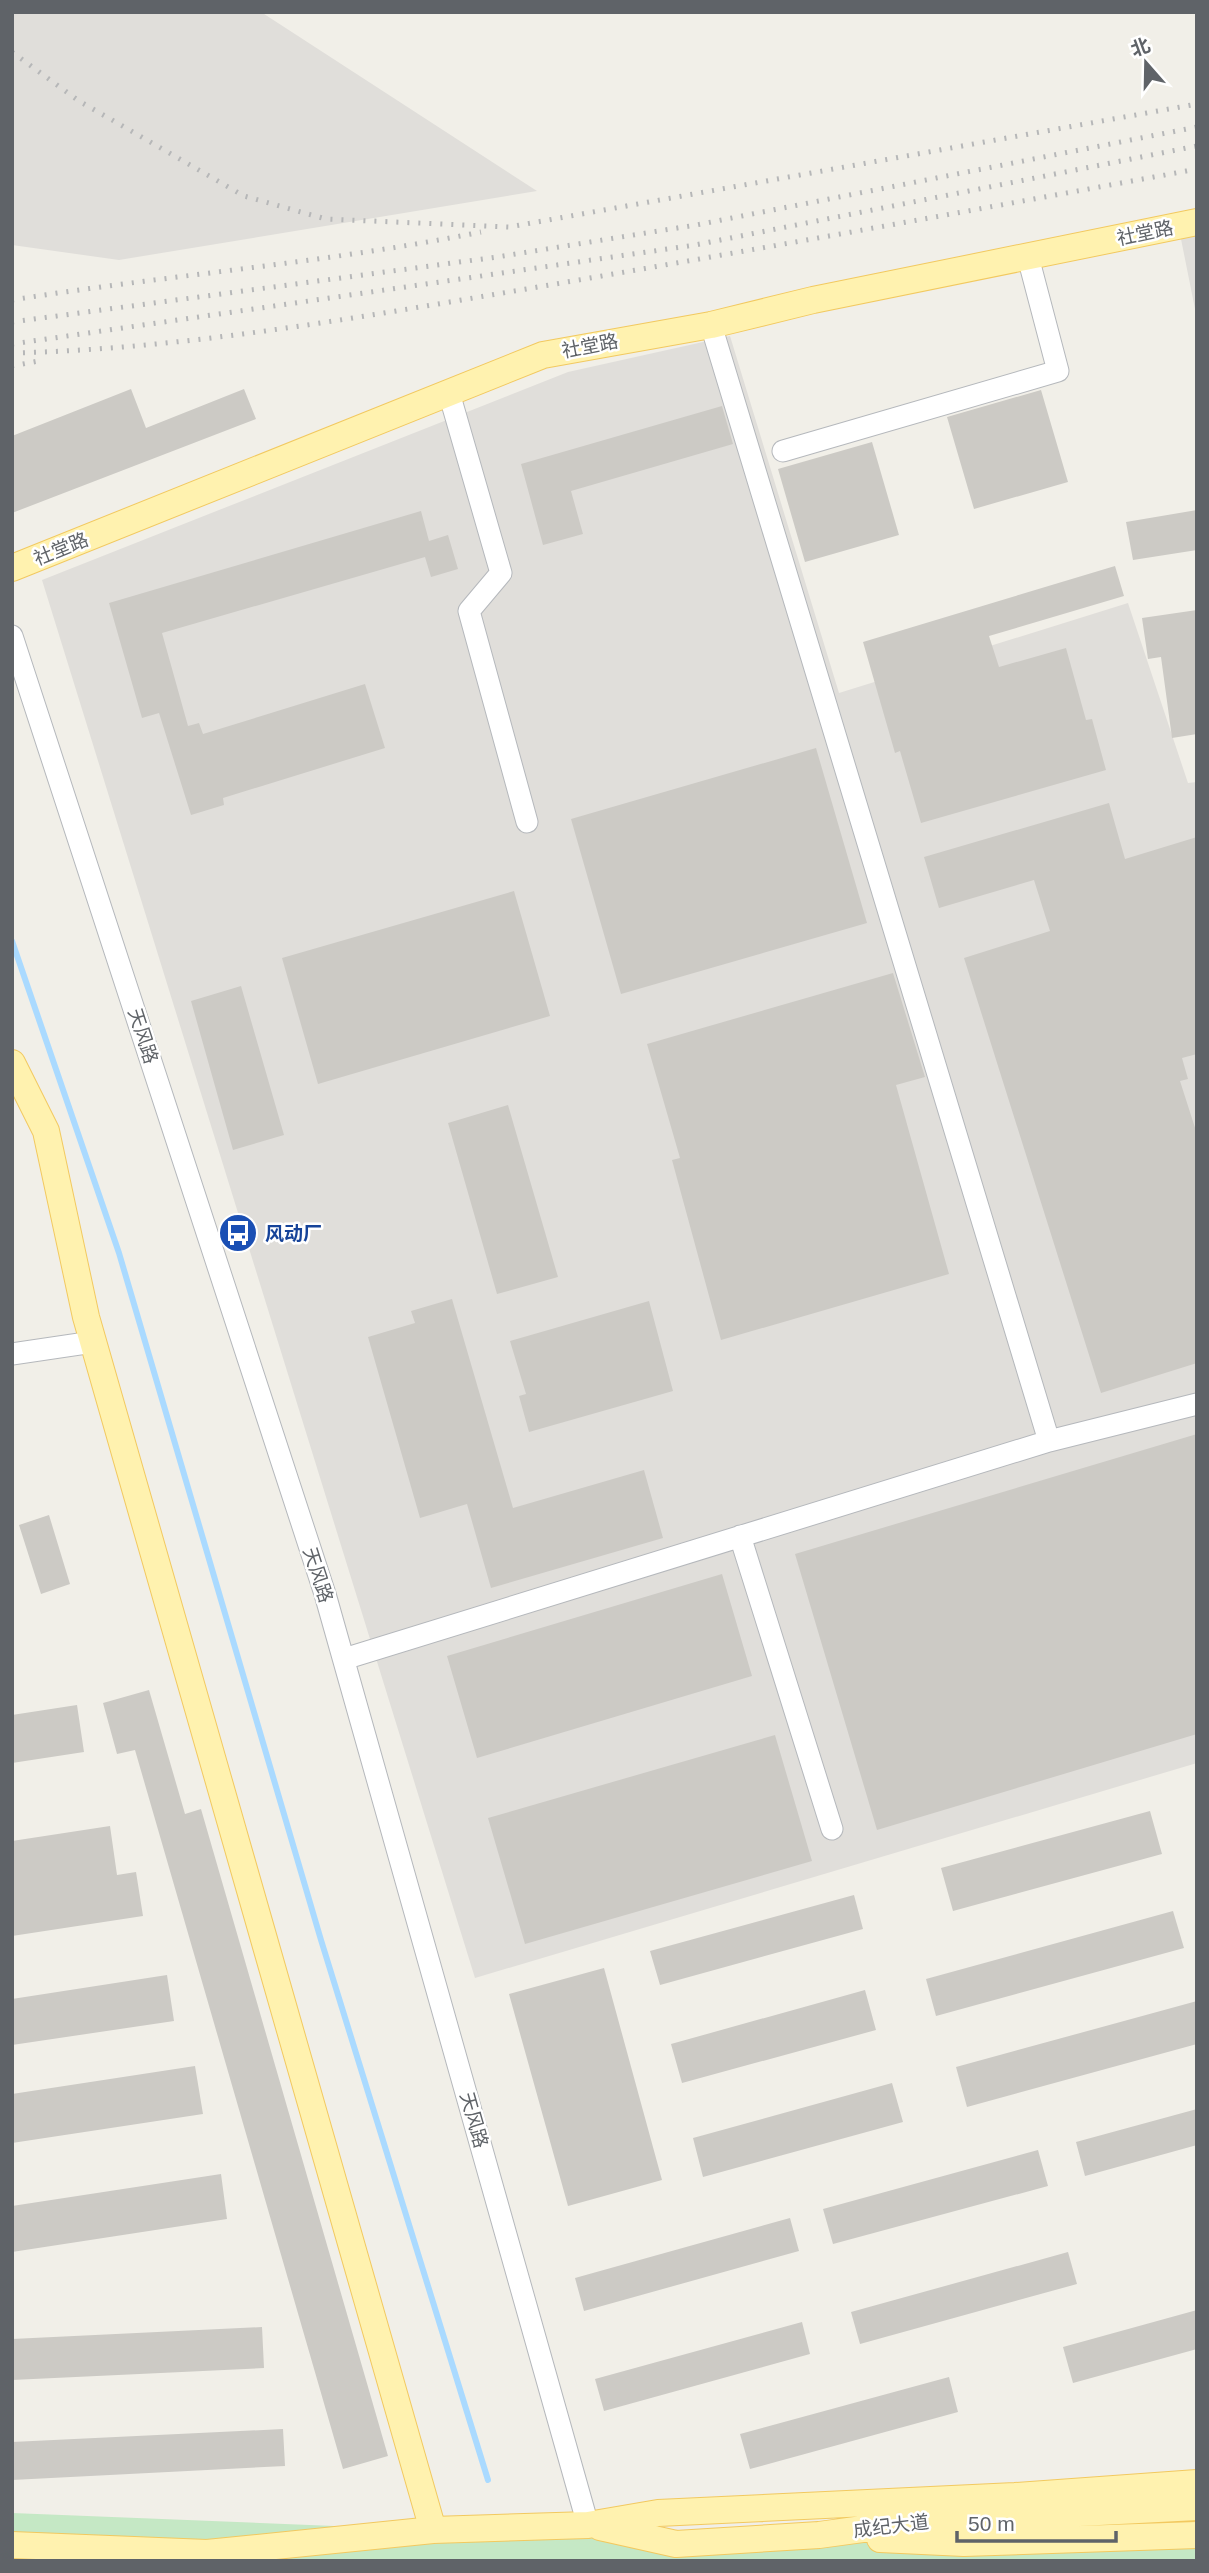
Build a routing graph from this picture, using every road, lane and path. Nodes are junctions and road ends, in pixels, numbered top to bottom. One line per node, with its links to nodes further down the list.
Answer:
1 (1197, 222): 2 (main road, 社堂路)
2 (1028, 257): 3 (main road, 社堂路); 5 (street)
3 (711, 325): 4 (main road, 社堂路); 13 (street)
4 (449, 393): 6 (main road, 社堂路); 8 (street)
5 (783, 451)
6 (12, 568)
7 (12, 636): 15 (street, 天风路)
8 (527, 822)
9 (12, 1063): 10 (main road)
10 (93, 1342): 11 (street); 20 (main road)
11 (12, 1354)
12 (1197, 1404): 13 (street)
13 (1049, 1441): 14 (street)
14 (740, 1536): 15 (street); 16 (street)
15 (344, 1659): 19 (street, 天风路)
16 (832, 1829)
17 (1197, 2483): 19 (main road, 成纪大道)
18 (1197, 2507): 21 (main road, 成纪大道)
19 (588, 2525): 20 (main road, 成纪大道); 21 (main road, 成纪大道)
20 (433, 2530): 23 (main road, 成纪大道)
21 (819, 2535): 22 (main road)
22 (1197, 2535)
23 (12, 2545)

